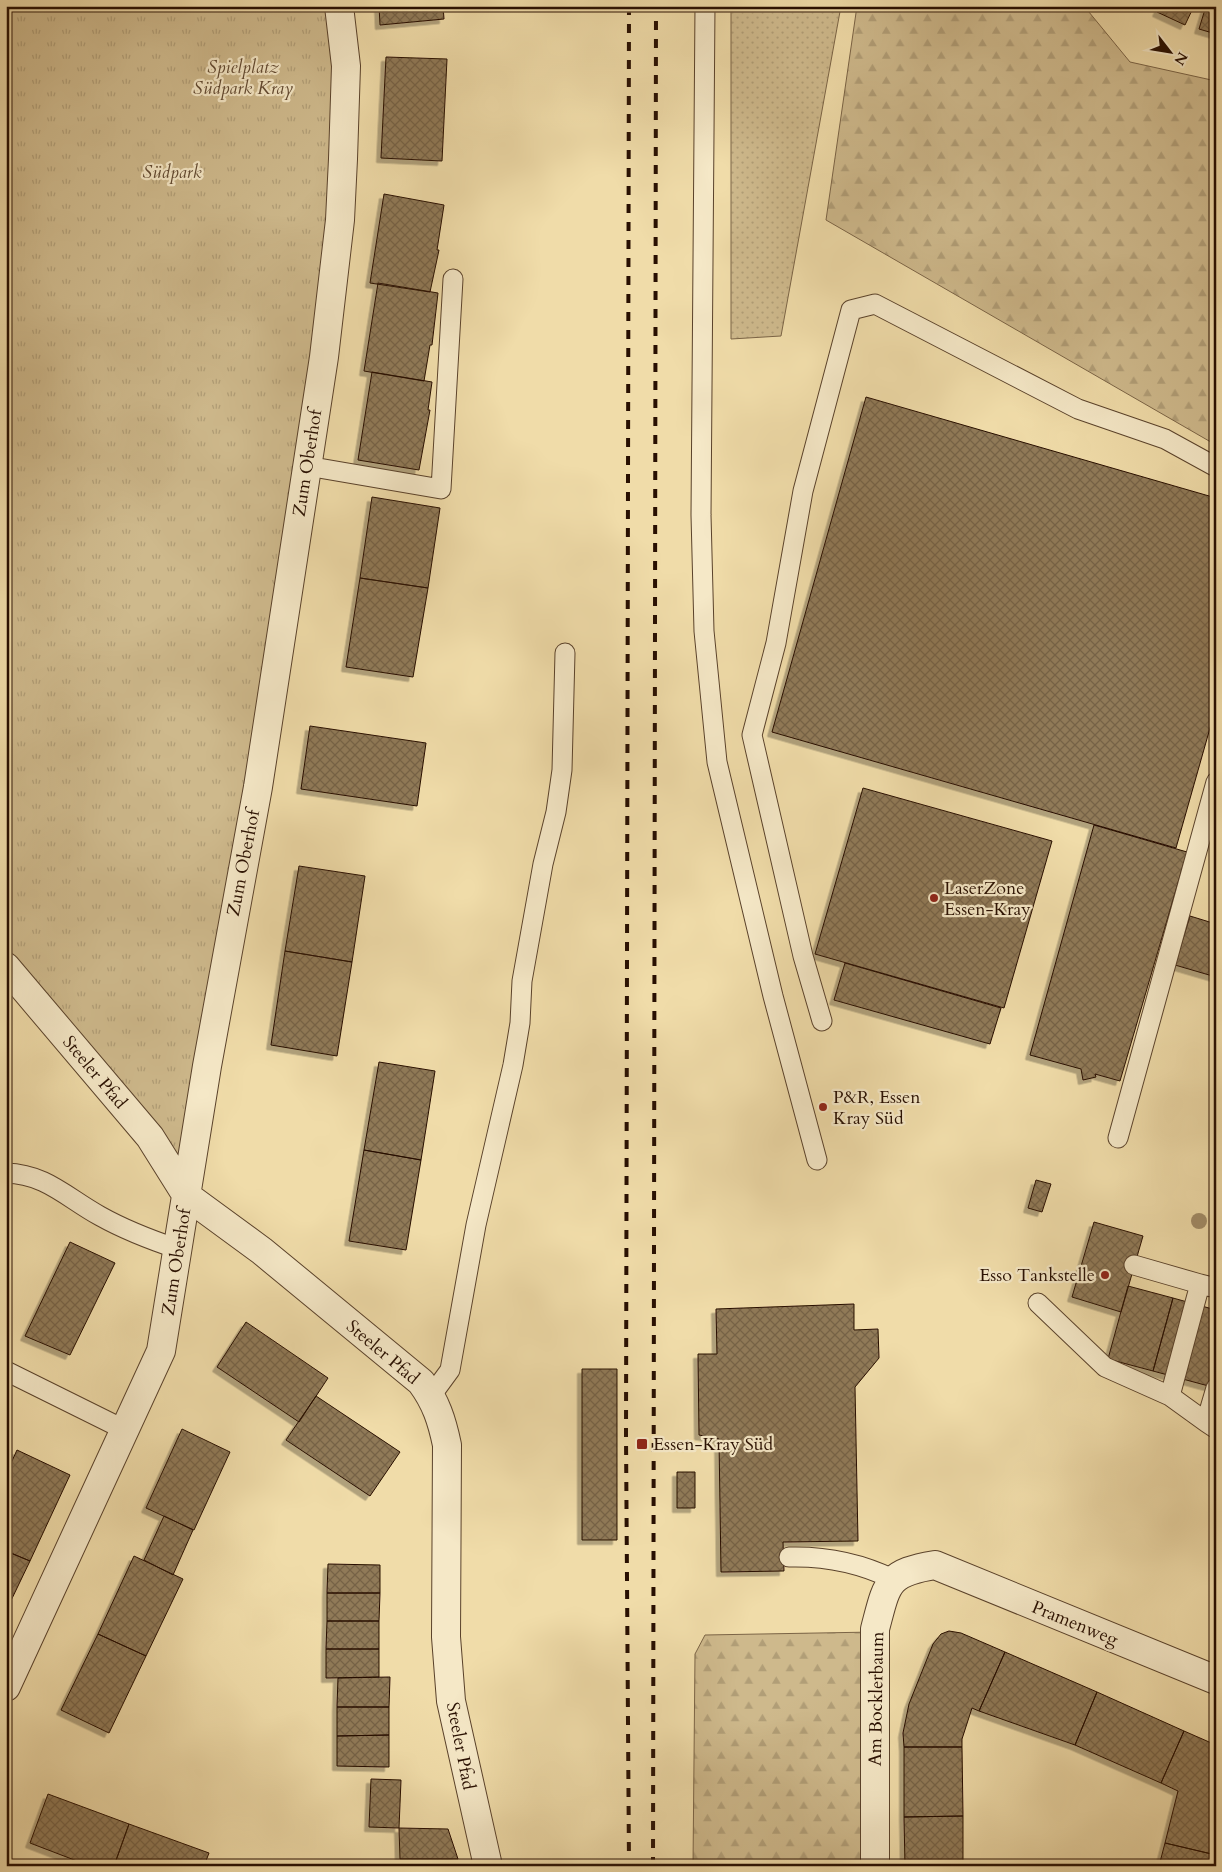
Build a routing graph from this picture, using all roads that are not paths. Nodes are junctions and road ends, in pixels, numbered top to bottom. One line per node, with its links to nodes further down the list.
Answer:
1 (338, 6): 4 (street, Zum Oberhof)
2 (705, 6): 11 (lane)
3 (453, 279): 4 (lane)
4 (307, 466): 13 (street, Zum Oberhof)
5 (1216, 467): 9 (lane)
6 (565, 653): 20 (lane)
7 (1216, 782): 10 (lane)
8 (6, 967): 13 (street, Steeler Pfad)
9 (822, 1021)
10 (1118, 1138)
11 (817, 1160)
12 (6, 1173): 14 (lane)
13 (187, 1196): 14 (street, Zum Oberhof); 20 (street, Steeler Pfad)
14 (178, 1249): 23 (street, Zum Oberhof)
15 (1134, 1265): 16 (lane)
16 (1208, 1286): 21 (lane)
17 (1038, 1303): 21 (lane)
18 (6, 1371): 23 (lane)
19 (1216, 1388): 22 (lane)
20 (432, 1396): 28 (street, Steeler Pfad)
21 (1170, 1396): 22 (lane)
22 (1211, 1425)
23 (126, 1430): 27 (street, Zum Oberhof)
24 (789, 1557): 25 (lane)
25 (893, 1579): 26 (street, Pramenweg); 29 (street, Am Bocklerbaum)
26 (1216, 1680)
27 (6, 1687)
28 (488, 1866)
29 (875, 1866)

